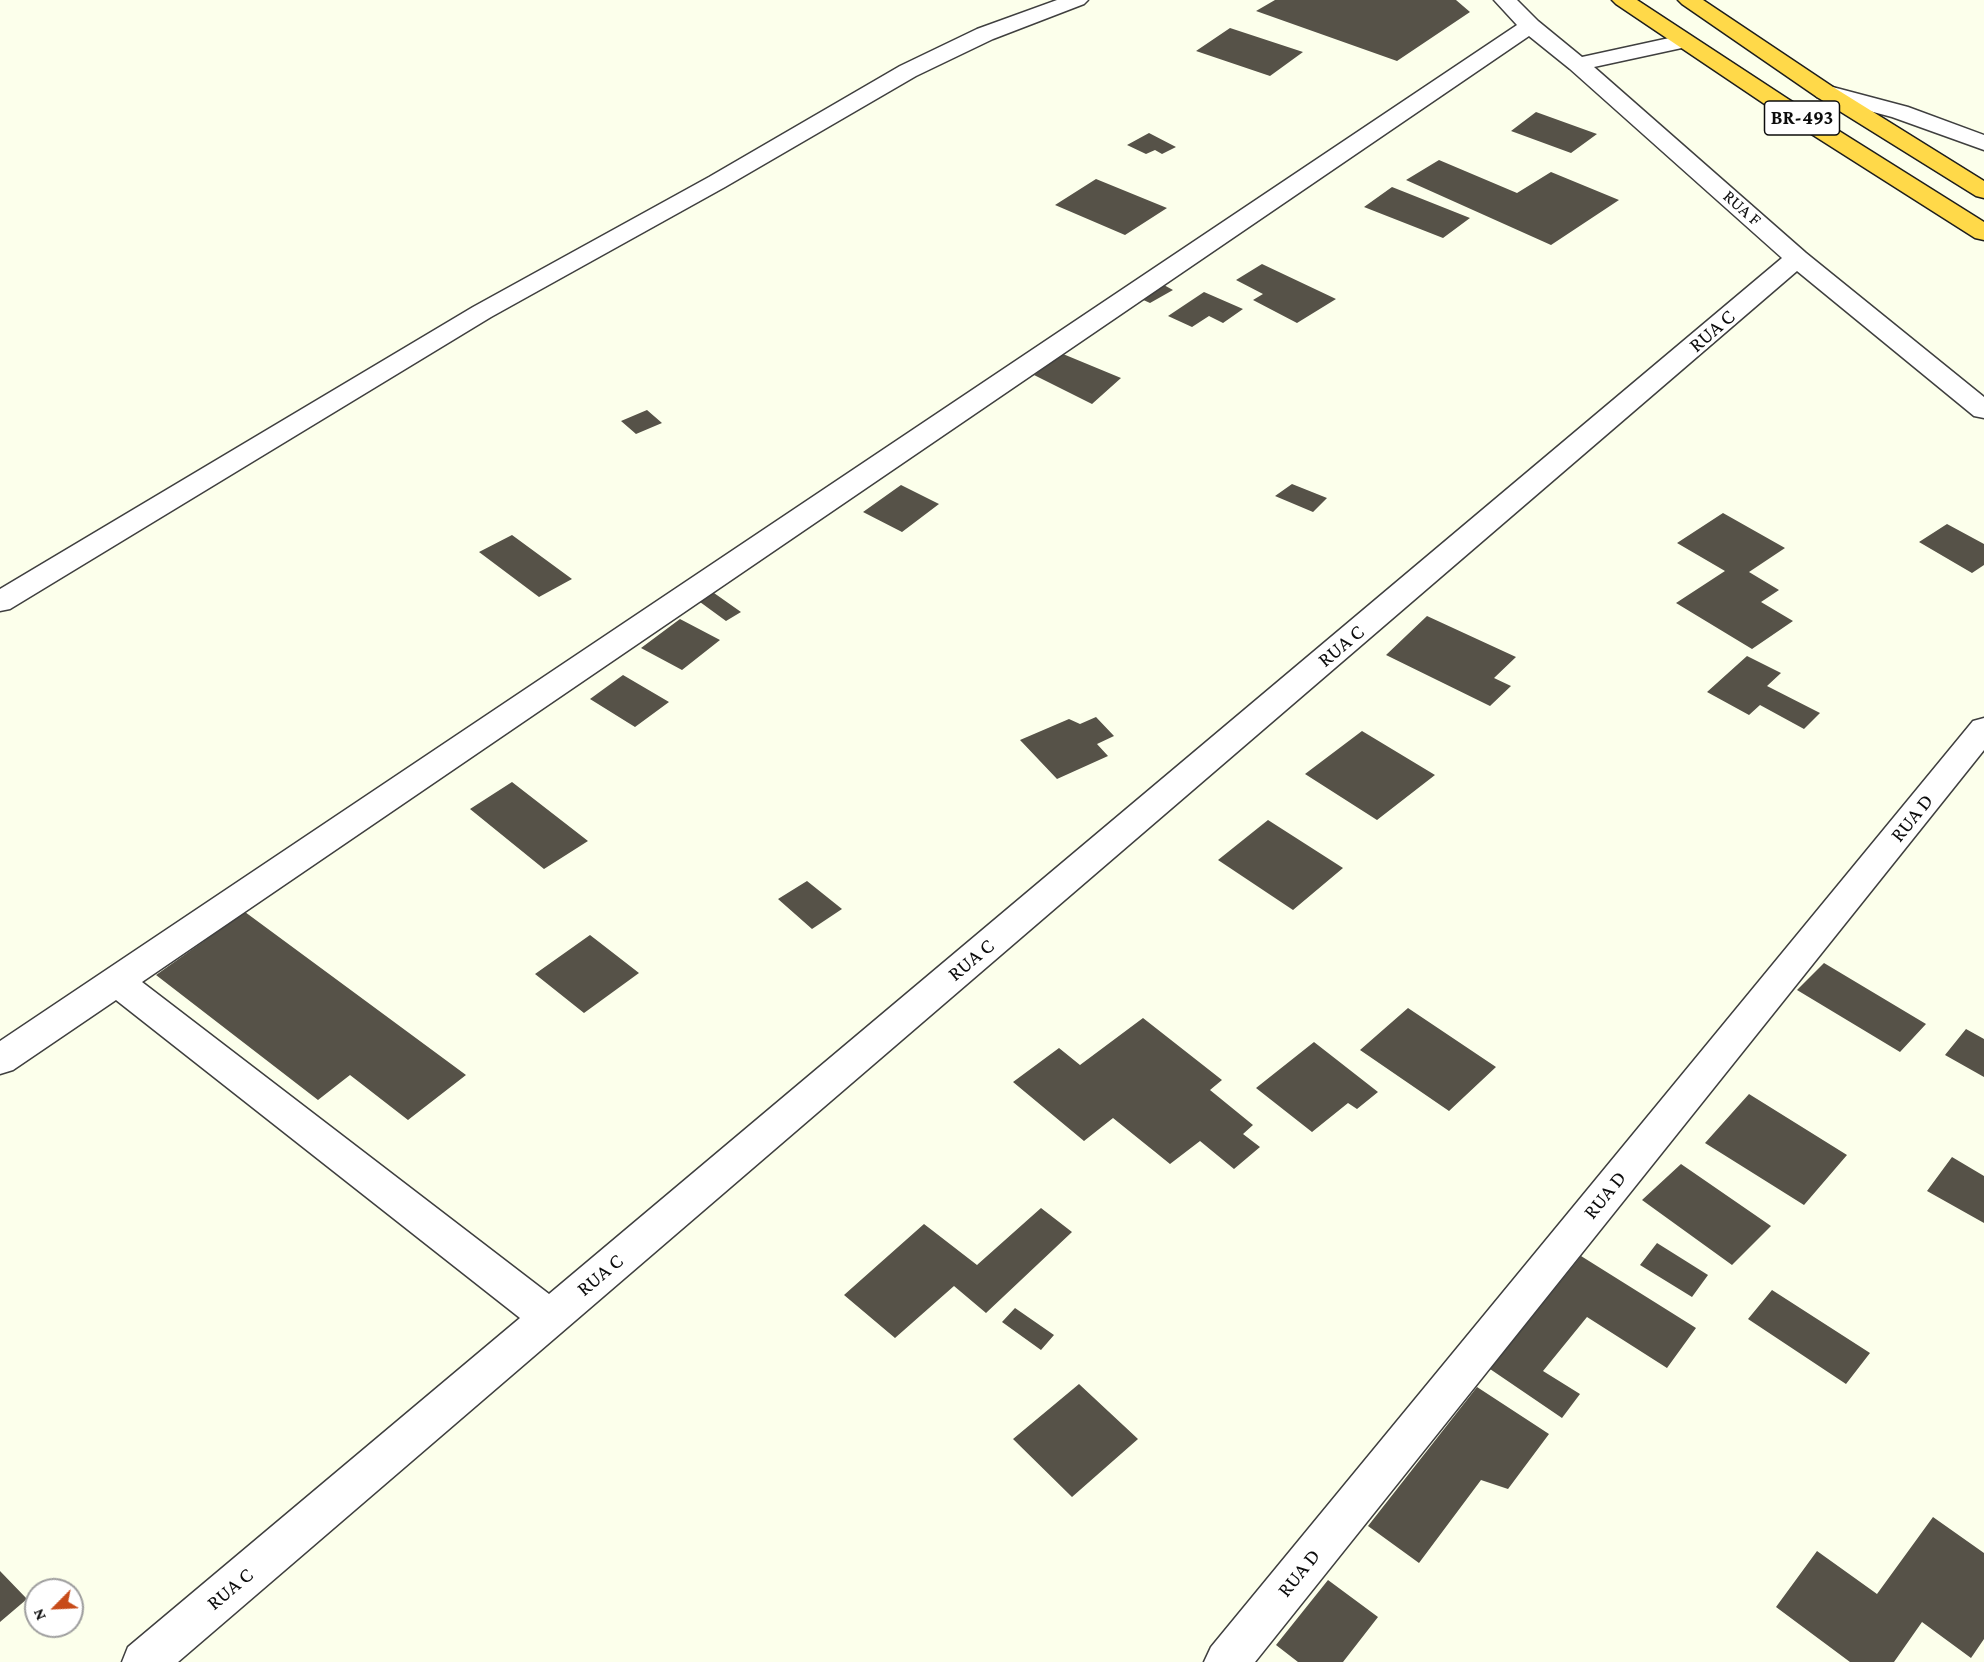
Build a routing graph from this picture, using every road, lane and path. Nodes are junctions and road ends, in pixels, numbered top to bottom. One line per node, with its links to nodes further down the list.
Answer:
1 (1077, 0): 14 (street)
2 (1505, 0): 5 (street, RUA F)
3 (1623, 0): 6 (highway, BR-493)
4 (1689, 0): 8 (highway, BR-493)
5 (1530, 26): 7 (street, RUA F); 16 (street)
6 (1683, 41): 7 (street); 11 (highway, BR-493)
7 (1578, 64): 12 (street, RUA F)
8 (1825, 92): 9 (street); 10 (highway, BR-493)
9 (1984, 142)
10 (1984, 191)
11 (1984, 233)
12 (1797, 258): 13 (street, RUA F); 18 (street, RUA C)
13 (1984, 410)
14 (0, 602)
15 (1984, 729): 20 (street, RUA D)
16 (116, 981): 17 (street); 18 (street)
17 (0, 1060)
18 (549, 1317): 19 (street, RUA C)
19 (144, 1662)
20 (1227, 1662)

